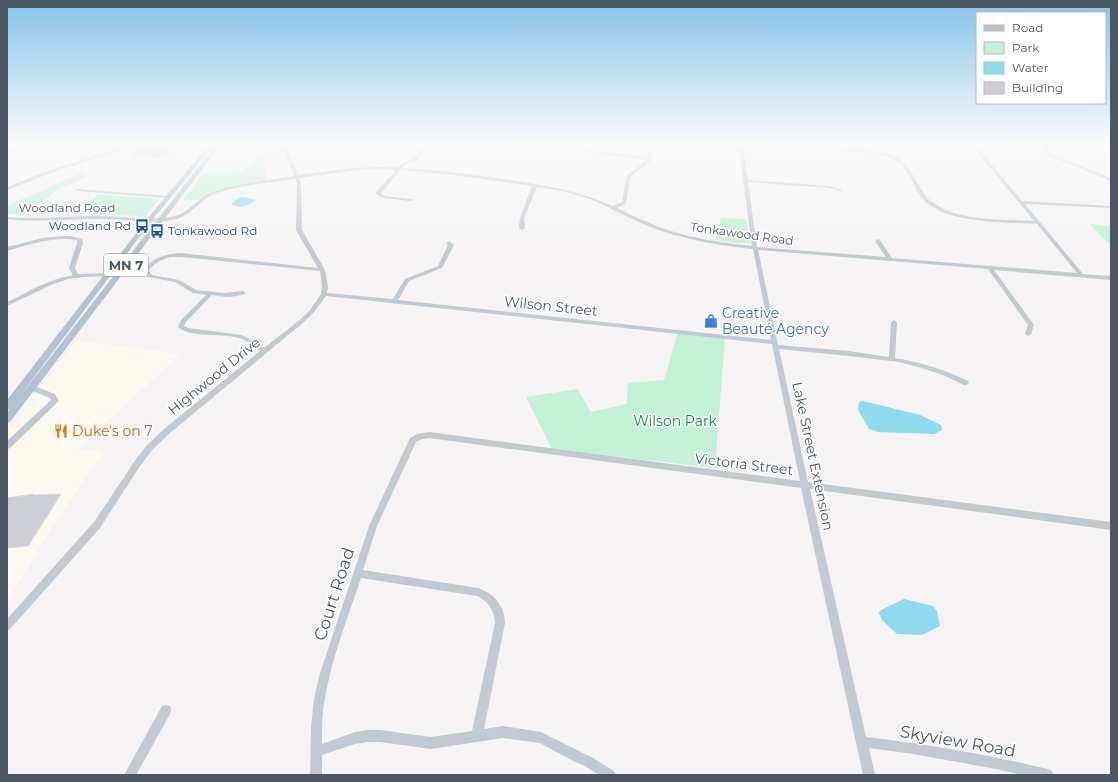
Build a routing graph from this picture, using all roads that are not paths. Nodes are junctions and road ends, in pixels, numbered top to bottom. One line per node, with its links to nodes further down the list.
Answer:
1 (33, 178): 13 (street)
2 (184, 178): 16 (main road, MN 7)
3 (193, 178): 23 (main road, MN 7)
4 (289, 178): 23 (street, Tonkawood Road)
5 (297, 178): 32 (street)
6 (390, 178): 17 (street)
7 (480, 178): 12 (street, Tonkawood Road)
8 (629, 178): 19 (street)
9 (913, 178): 24 (street)
10 (1001, 178): 18 (street)
11 (747, 181): 15 (street); 28 (street, Lake Street Extension)
12 (535, 185): 19 (street, Tonkawood Road); 25 (street)
13 (7, 189)
14 (78, 190): 16 (street)
15 (841, 190)
16 (168, 198): 22 (main road, MN 7)
17 (410, 200)
18 (1021, 202): 20 (street); 24 (street)
19 (614, 207): 28 (street, Tonkawood Road)
20 (1111, 208)
21 (7, 218): 22 (street, Woodland Road)
22 (150, 219): 23 (street, Tonkawood Road); 33 (main road, MN 7)
23 (162, 219): 48 (main road, MN 7)
24 (1038, 223): 35 (street)
25 (522, 228)
26 (878, 241): 30 (street)
27 (449, 243): 40 (street)
28 (755, 248): 30 (street, Tonkawood Road); 44 (street, Lake Street Extension)
29 (7, 249): 34 (street)
30 (890, 259): 31 (street, Tonkawood Road)
31 (990, 268): 35 (street, Tonkawood Road); 43 (street)
32 (322, 270): 38 (street); 39 (street)
33 (107, 275): 34 (street); 49 (main road, MN 7)
34 (76, 276): 41 (street)
35 (1082, 276): 36 (street, Tonkawood Road)
36 (1111, 278)
37 (243, 293): 38 (street)
38 (210, 294): 45 (street)
39 (324, 294): 40 (street, Wilson Street); 45 (street, Highwood Drive)
40 (394, 302): 44 (street, Wilson Street)
41 (7, 304)
42 (894, 322): 46 (street)
43 (1028, 334)
44 (775, 345): 46 (street, Wilson Street); 53 (street, Lake Street Extension)
45 (265, 351): 56 (street, Highwood Drive)
46 (892, 360): 47 (street, Wilson Street)
47 (966, 383)
48 (32, 388): 50 (main road, MN 7); 52 (street)
49 (7, 407)
50 (7, 420)
51 (420, 436): 53 (street, Victoria Street); 55 (street, Court Road)
52 (7, 446)
53 (806, 484): 54 (street, Victoria Street); 59 (street, Lake Street Extension)
54 (1111, 526)
55 (358, 573): 58 (street); 60 (street, Court Road)
56 (7, 626)
57 (166, 710): 61 (street)
58 (477, 736): 60 (street); 63 (street)
59 (862, 742): 64 (street, Lake Street Extension); 65 (street, Skyview Road)
60 (316, 751): 62 (street, Court Road)
61 (130, 775)
62 (316, 775)
63 (610, 775)
64 (869, 775)
65 (1048, 775)

